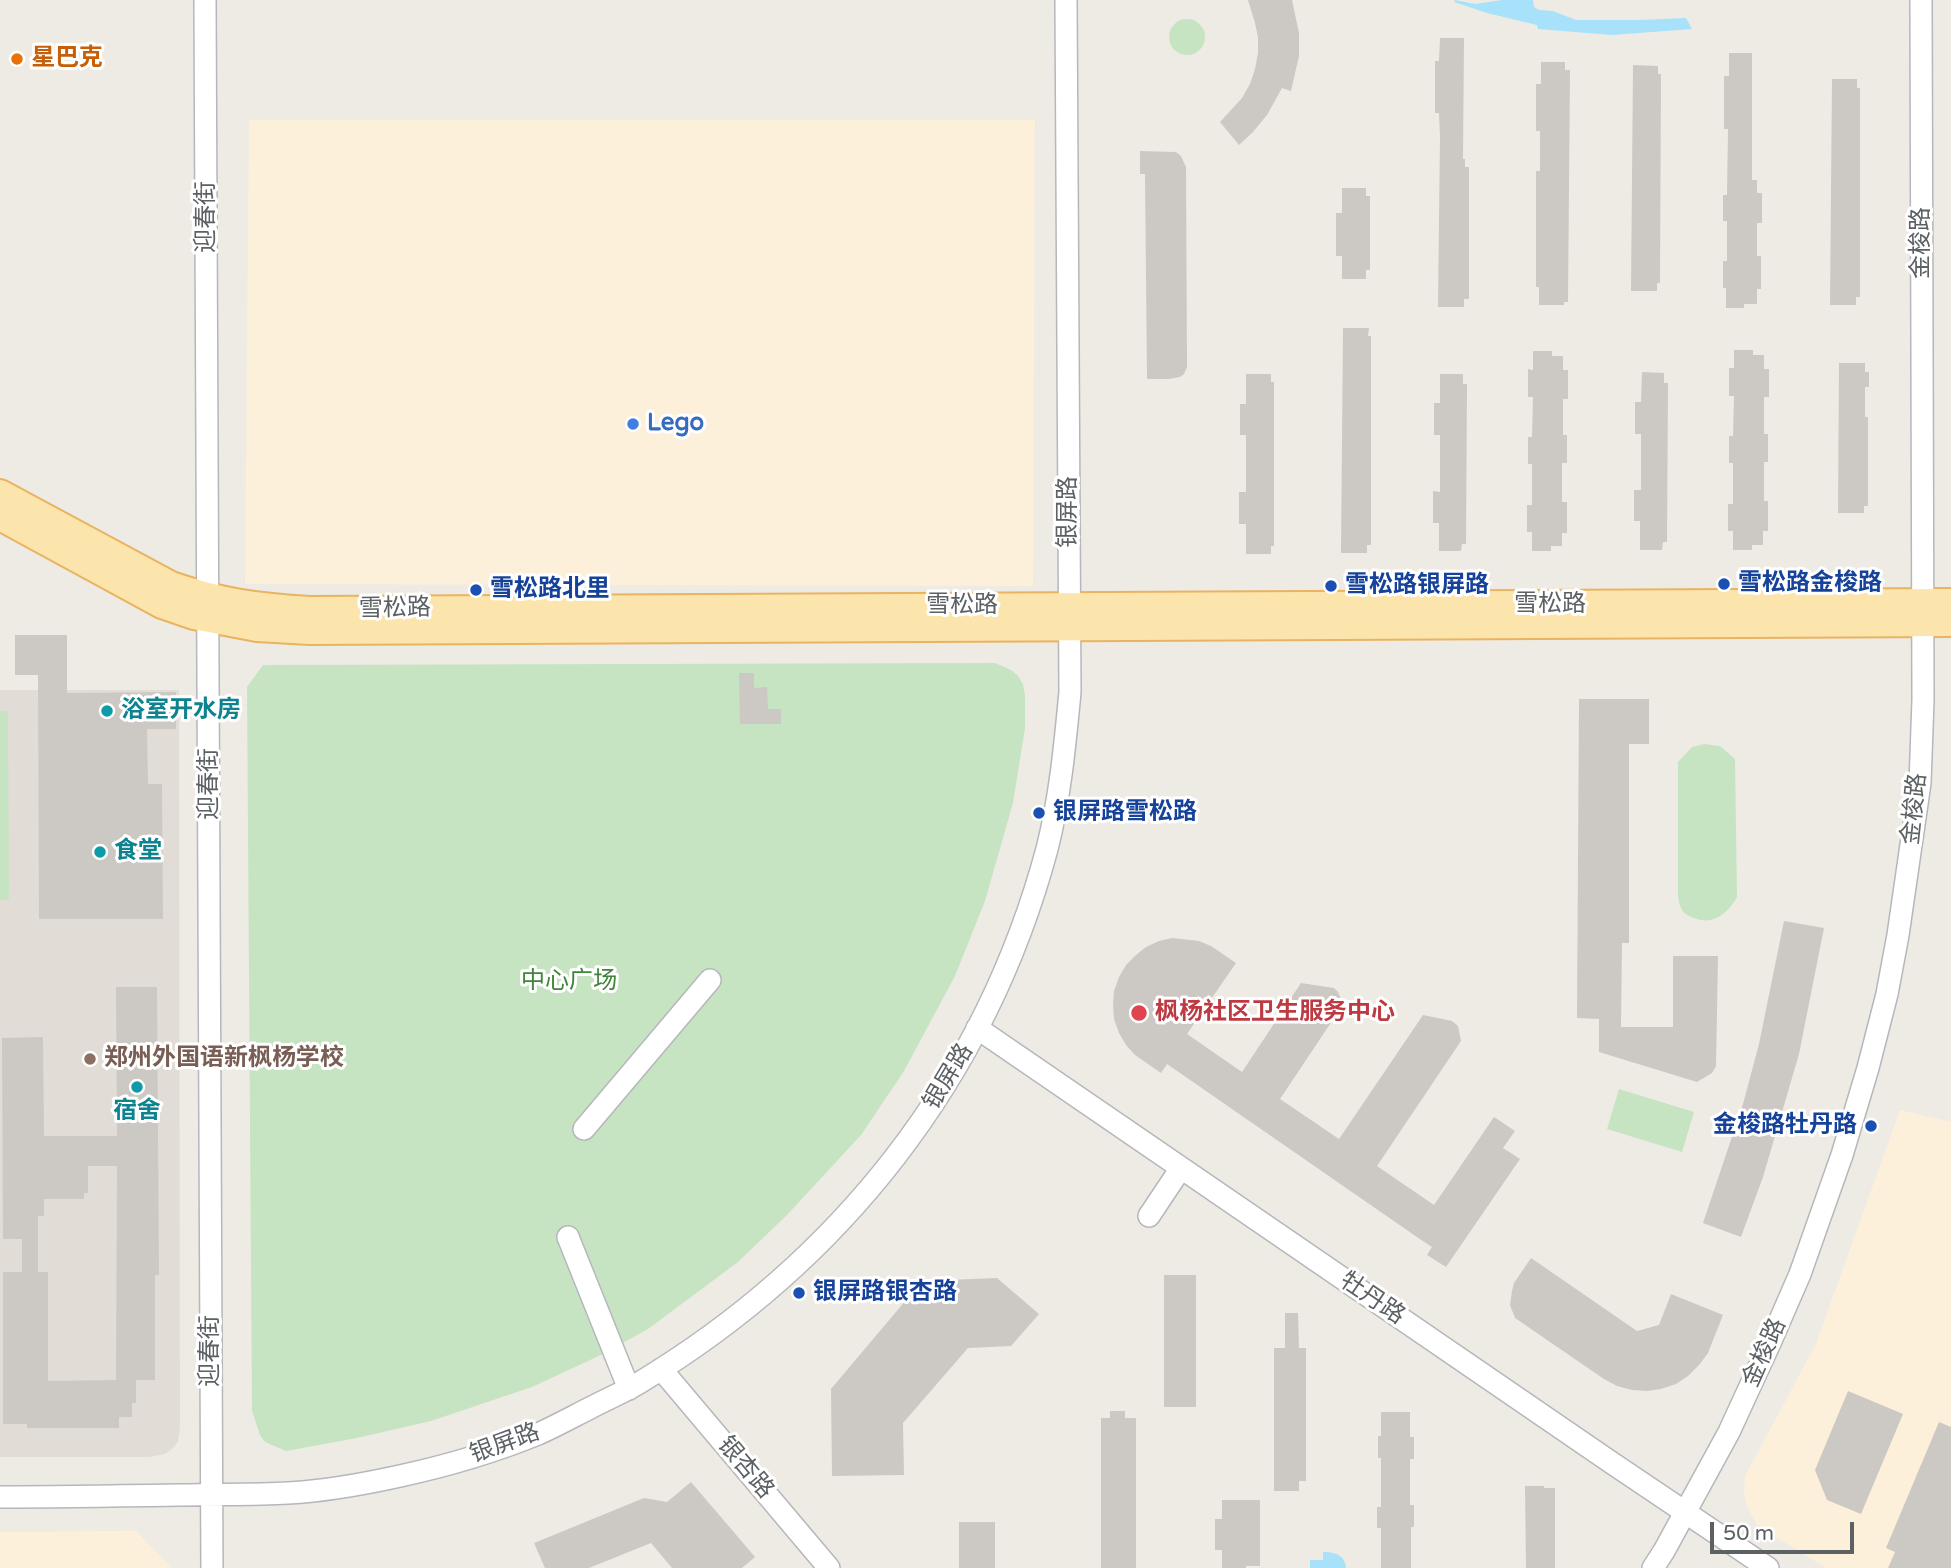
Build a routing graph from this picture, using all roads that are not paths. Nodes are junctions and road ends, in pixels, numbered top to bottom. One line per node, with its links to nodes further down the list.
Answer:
1 (205, 0): 7 (street, 迎春街)
2 (1066, 0): 9 (street, 银屏路)
3 (1921, 0): 8 (street, 金梭路)
4 (0, 493): 7 (main road, 雪松路)
5 (0, 517): 7 (main road, 雪松路)
6 (1951, 602): 8 (main road, 雪松路)
7 (209, 608): 9 (main road, 雪松路); 19 (street, 迎春街)
8 (1923, 613): 9 (main road, 雪松路); 10 (main road, 雪松路); 21 (street, 金梭路)
9 (1070, 616): 12 (street, 银屏路)
10 (1951, 623)
11 (710, 980): 13 (street)
12 (977, 1028): 14 (street, 牡丹路); 17 (street, 银屏路)
13 (584, 1129)
14 (1181, 1168): 15 (street); 21 (street, 牡丹路)
15 (1149, 1216)
16 (568, 1237): 18 (street)
17 (662, 1369): 18 (street, 银屏路); 23 (street, 银杏路)
18 (629, 1389): 19 (street, 银屏路)
19 (212, 1494): 20 (street, 银屏路); 22 (street, 迎春街)
20 (0, 1497)
21 (1685, 1512): 24 (street, 金梭路); 25 (street, 牡丹路)
22 (212, 1568)
23 (829, 1568)
24 (1653, 1568)
25 (1769, 1568)

